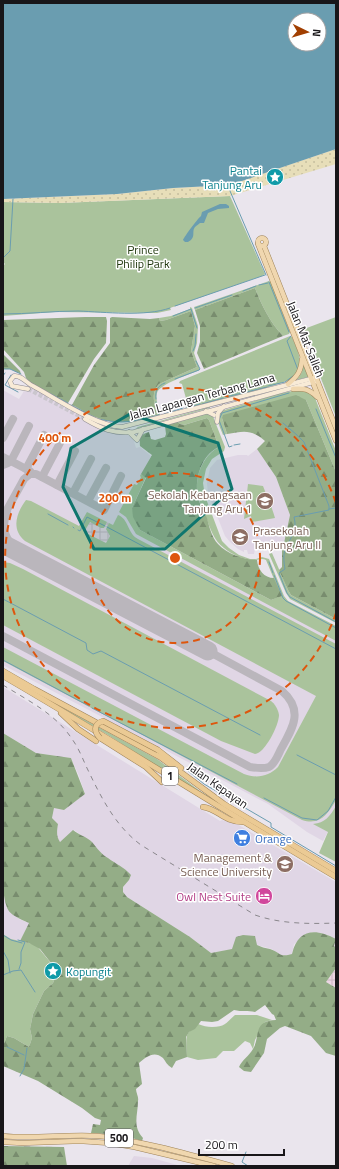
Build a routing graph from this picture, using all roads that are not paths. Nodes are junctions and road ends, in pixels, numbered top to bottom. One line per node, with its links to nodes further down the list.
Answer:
1 (258, 244): 2 (main road); 2 (main road); 3 (main road, Jalan Mat Salleh)
2 (264, 246): 4 (main road, Jalan Mat Salleh)
3 (302, 356): 4 (main road, Jalan Mat Salleh); 5 (main road)
4 (314, 380): 5 (main road, Jalan Lapangan Terbang Lama); 7 (main road, Jalan Lapangan Terbang Lama); 8 (main road, Jalan Mat Salleh); 14 (main road, Jalan Mat Salleh)
5 (288, 384): 6 (main road, Jalan Lapangan Terbang Lama)
6 (28, 389)
7 (293, 389): 8 (main road); 9 (main road, Jalan Lapangan Terbang Lama)
8 (319, 399): 17 (main road, Jalan Mat Salleh)
9 (225, 406): 10 (main road, Jalan Lapangan Terbang Lama); 13 (main road)
10 (206, 411): 11 (main road); 15 (main road, Jalan Lapangan Terbang Lama)
11 (214, 415)
12 (85, 419): 16 (main road, Jalan Lapangan Terbang Lama)
13 (217, 422)
14 (336, 428)
15 (143, 429): 16 (main road, Jalan Lapangan Terbang Lama); 16 (main road)
16 (128, 432)
17 (336, 441)
18 (3, 671): 24 (highway, Jalan Kepayan / 1)
19 (3, 676): 20 (highway, Jalan Kepayan / 1)
20 (49, 703): 21 (highway, Jalan Kepayan / 1); 22 (highway)
21 (63, 712): 22 (highway); 27 (highway, Jalan Kepayan / 1)
22 (83, 731): 23 (highway)
23 (96, 741)
24 (185, 775): 25 (highway, bridge); 28 (highway, Jalan Kepayan / 1)
25 (162, 782)
26 (203, 807): 27 (highway)
27 (244, 822): 29 (highway, Jalan Kepayan / 1)
28 (336, 871)
29 (336, 877)
30 (3, 1136): 31 (main road, 500)
31 (127, 1140): 33 (main road); 35 (main road, 500)
32 (3, 1142): 33 (main road, 500)
33 (134, 1147): 34 (main road, 500)
34 (214, 1166)
35 (232, 1166)

